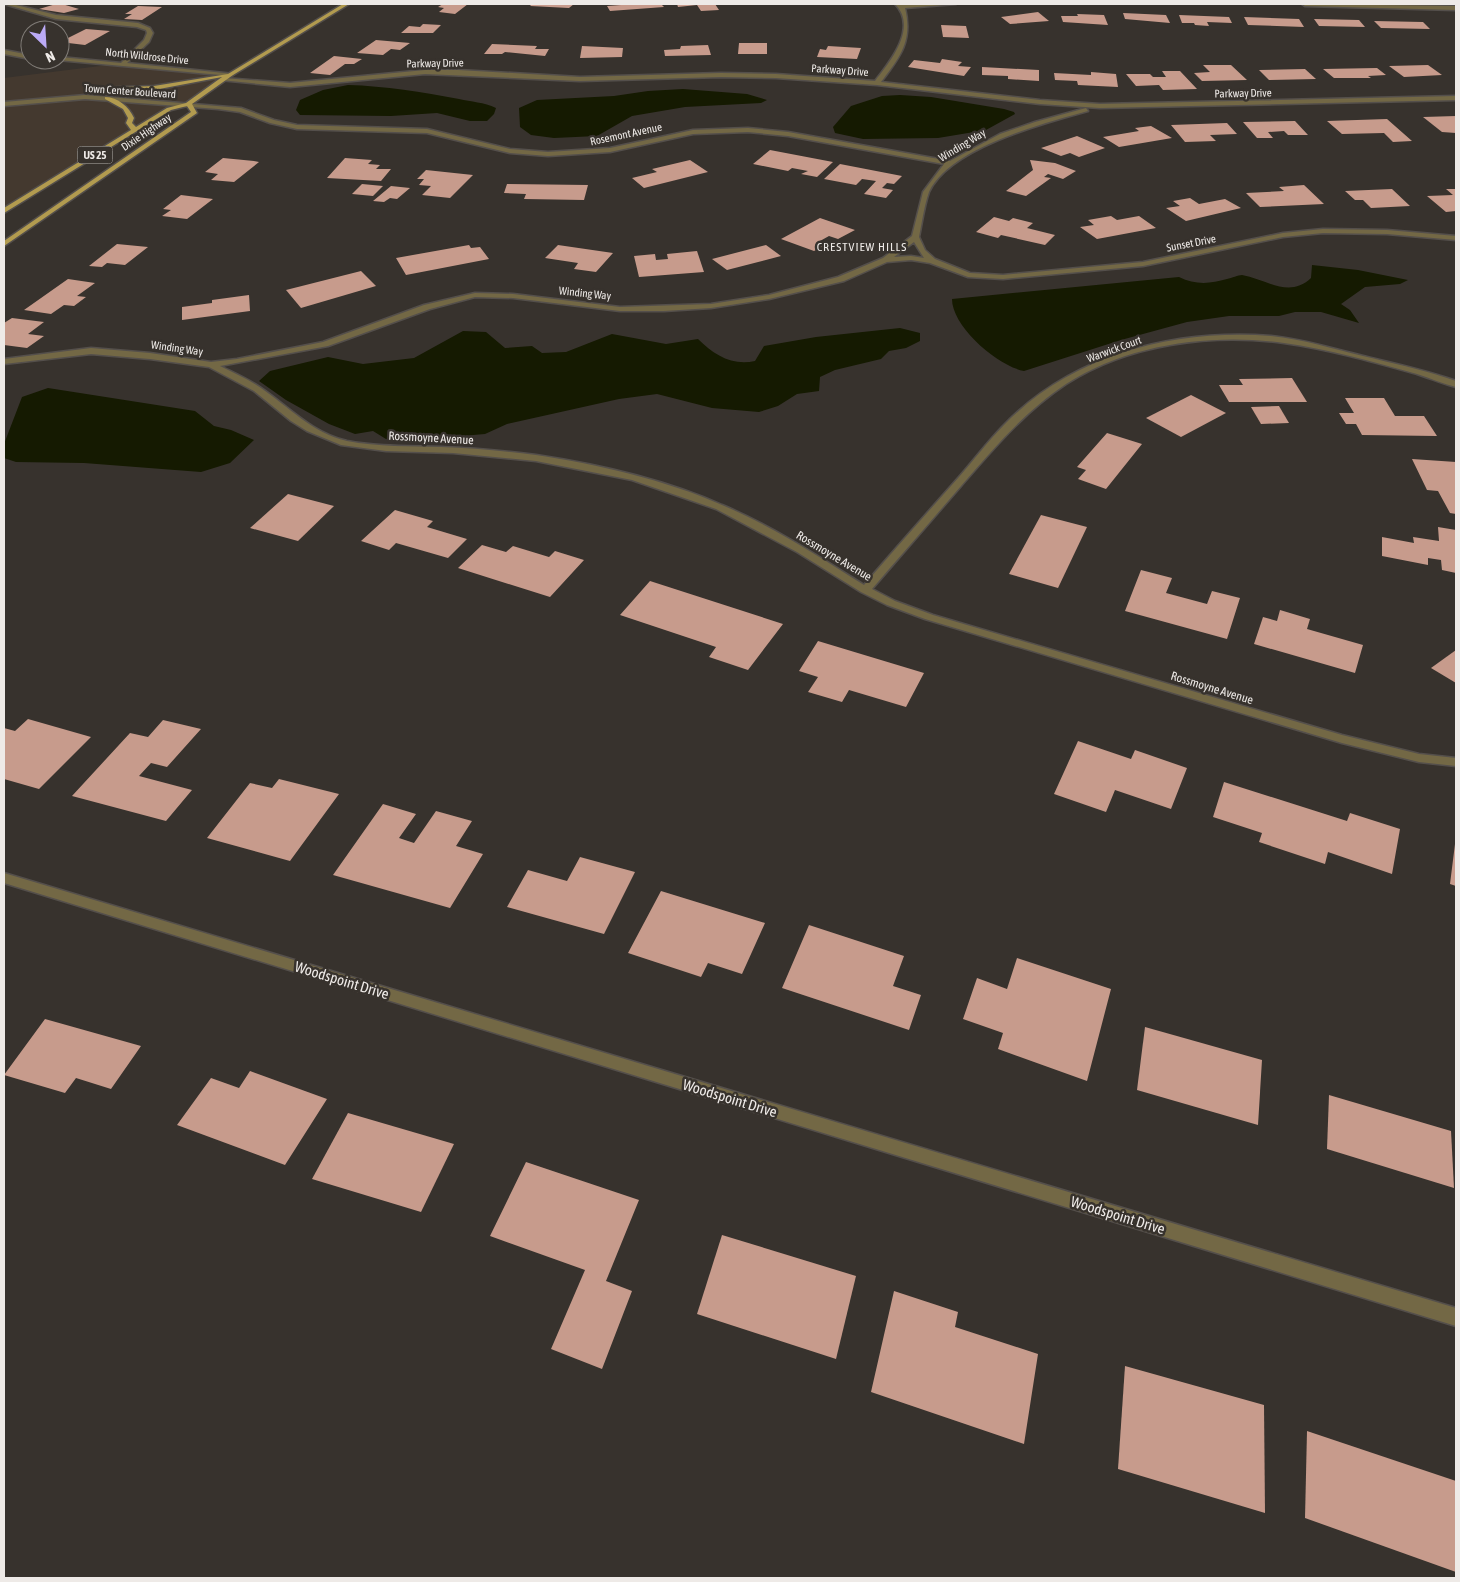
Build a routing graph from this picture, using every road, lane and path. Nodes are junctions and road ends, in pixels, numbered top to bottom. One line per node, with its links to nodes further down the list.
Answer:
1 (7, 4): 10 (street)
2 (346, 4): 11 (main road, Dixie Highway / US 25)
3 (953, 4): 5 (street)
4 (1305, 4): 6 (street)
5 (899, 6): 13 (street)
6 (1456, 8)
7 (4, 52): 8 (street)
8 (20, 55)
9 (70, 60): 10 (street, North Wildrose Drive)
10 (124, 64): 11 (street, North Wildrose Drive)
11 (231, 74): 12 (main road, Dixie Highway / US 25); 14 (main road)
12 (223, 80): 13 (street, Parkway Drive); 18 (main road, Dixie Highway / US 25)
13 (877, 82): 19 (street, Parkway Drive)
14 (95, 89): 18 (street, Town Center Boulevard)
15 (107, 98): 17 (street, Town Center Boulevard); 18 (street, Town Center Boulevard); 20 (main road)
16 (1456, 98): 19 (street, Parkway Drive)
17 (4, 104)
18 (188, 104): 20 (main road, Dixie Highway / US 25); 21 (street, Rosemont Avenue); 25 (main road, Dixie Highway / US 25)
19 (1100, 106): 21 (street, Winding Way)
20 (135, 130): 22 (main road, Dixie Highway / US 25)
21 (949, 163): 23 (street, Winding Way)
22 (4, 211)
23 (915, 237): 26 (street, Winding Way); 27 (street)
24 (1456, 238): 27 (street, Sunset Drive)
25 (4, 244)
26 (886, 260): 27 (street, Sunset Drive); 29 (street, Winding Way)
27 (932, 261)
28 (4, 362): 29 (street, Winding Way)
29 (211, 365): 31 (street, Rossmoyne Avenue)
30 (1456, 384): 31 (street, Warwick Court)
31 (866, 590): 32 (street, Rossmoyne Avenue)
32 (1456, 762)
33 (4, 878): 34 (street, Woodspoint Drive)
34 (1456, 1317)

